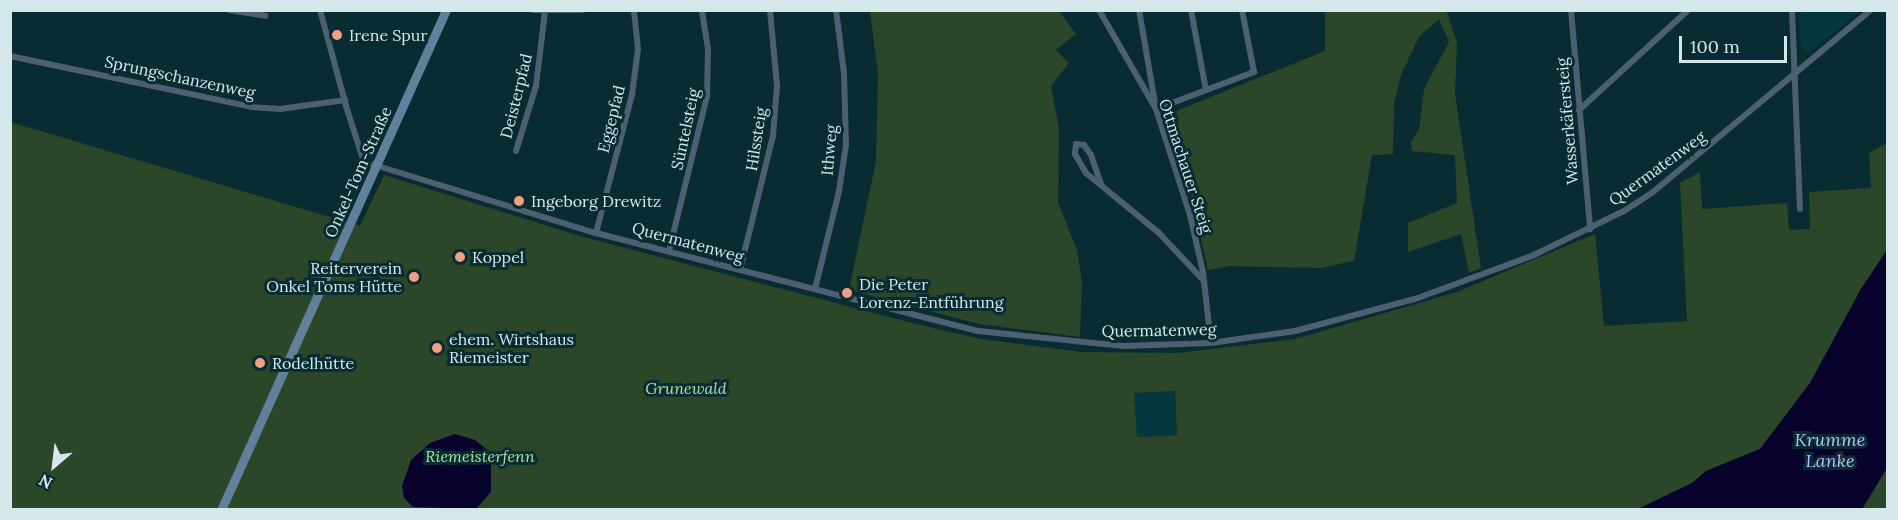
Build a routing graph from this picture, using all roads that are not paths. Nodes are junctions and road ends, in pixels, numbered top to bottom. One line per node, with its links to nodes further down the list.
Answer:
1 (229, 10): 19 (street)
2 (320, 10): 23 (street)
3 (446, 10): 27 (main road, Onkel-Tom-Straße)
4 (533, 10): 18 (street)
5 (583, 10): 18 (street)
6 (634, 10): 31 (street, Eggepfad)
7 (702, 10): 32 (street, Süntelsteig)
8 (770, 10): 33 (street, Hilssteig)
9 (837, 10): 35 (street, Ithweg)
10 (1099, 10): 24 (street, Ottmachauer Steig)
11 (1139, 10): 24 (street)
12 (1191, 10): 22 (street)
13 (1242, 10): 22 (street)
14 (1571, 10): 25 (street, Wasserkäfersteig)
15 (1688, 10): 25 (street)
16 (1792, 10): 21 (street)
17 (1871, 10): 21 (street, Quermatenweg)
18 (545, 12): 26 (street, Deisterpfad)
19 (266, 16)
20 (10, 56): 23 (street, Sprungschanzenweg)
21 (1795, 76): 29 (street); 30 (street, Quermatenweg)
22 (1206, 90): 24 (street)
23 (345, 100): 27 (street)
24 (1156, 109): 34 (street, Ottmachauer Steig)
25 (1579, 110): 30 (street, Wasserkäfersteig)
26 (516, 151)
27 (378, 165): 31 (street, Quermatenweg); 37 (main road, Onkel-Tom-Straße)
28 (1101, 184): 28 (street); 34 (street)
29 (1800, 209)
30 (1590, 229): 36 (street, Quermatenweg)
31 (596, 233): 32 (street, Quermatenweg)
32 (669, 251): 33 (street, Quermatenweg)
33 (740, 270): 35 (street, Quermatenweg)
34 (1204, 282): 36 (street, Ottmachauer Steig)
35 (815, 289): 36 (street, Quermatenweg)
36 (1210, 344)
37 (221, 510)

